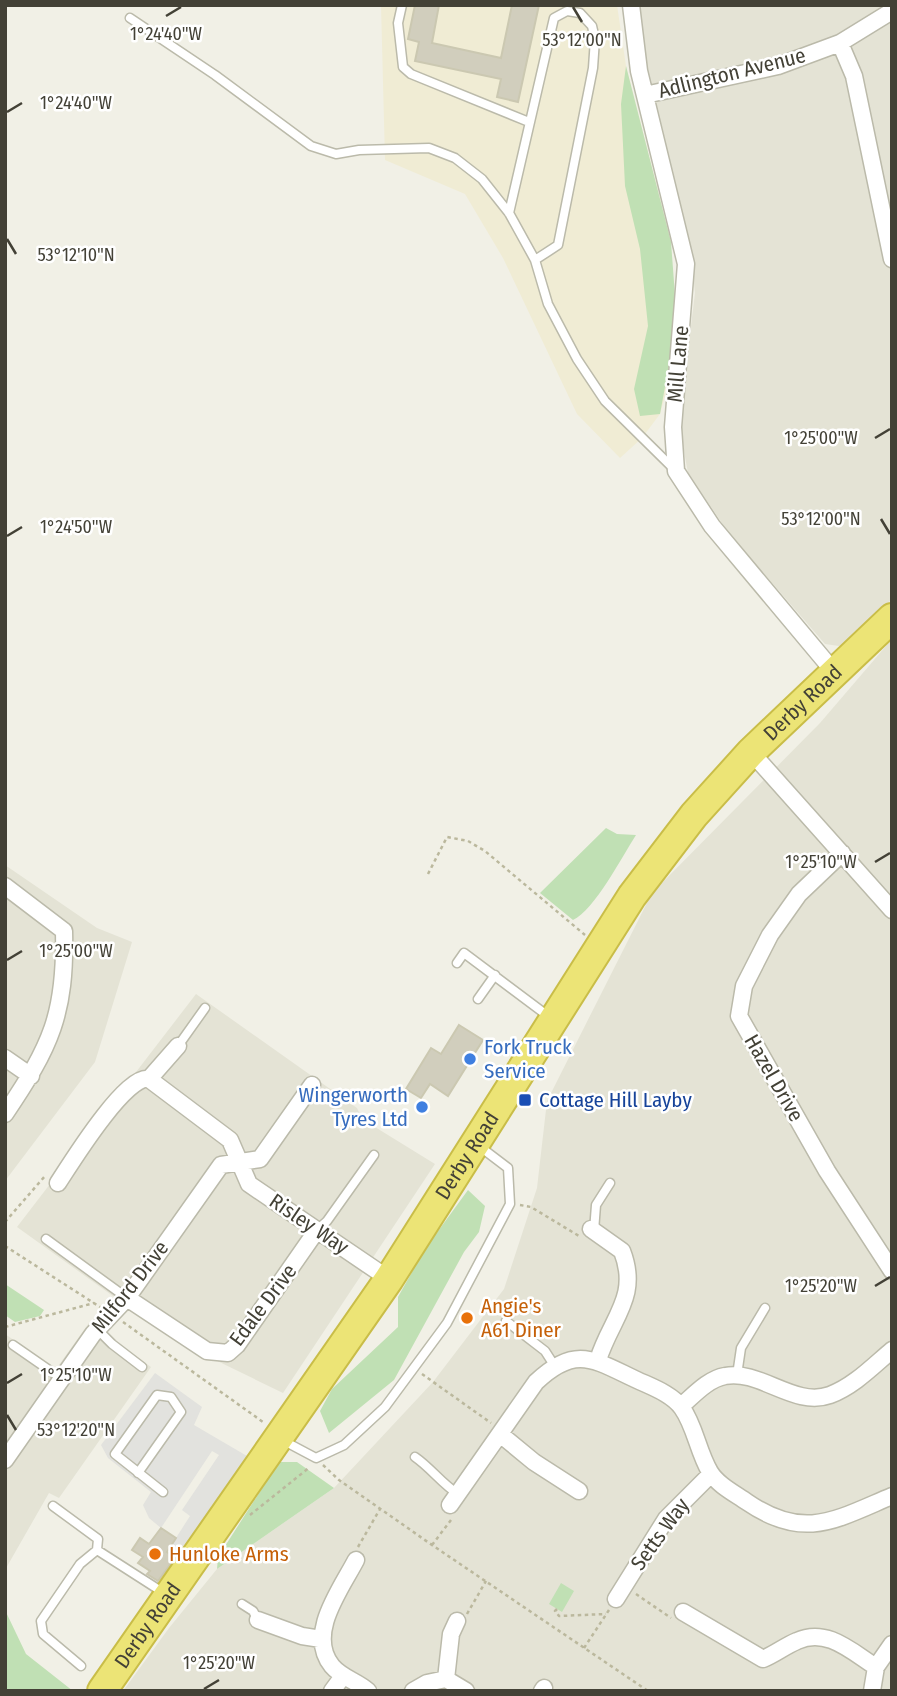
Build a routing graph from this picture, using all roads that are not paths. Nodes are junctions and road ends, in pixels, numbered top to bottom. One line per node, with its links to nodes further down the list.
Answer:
1 (402, 5): 9 (lane)
2 (631, 5): 8 (street, Mill Lane)
3 (554, 6): 6 (lane)
4 (892, 12): 7 (street, Adlington Avenue)
5 (130, 18): 10 (lane)
6 (554, 18): 9 (lane); 12 (lane)
7 (840, 43): 8 (street, Adlington Avenue); 11 (street)
8 (645, 95): 13 (street, Mill Lane)
9 (529, 122): 10 (lane)
10 (509, 213): 12 (lane)
11 (892, 259)
12 (535, 260): 13 (lane)
13 (676, 471): 15 (street, Mill Lane)
14 (892, 618): 15 (highway, Derby Road)
15 (835, 673): 16 (highway, Derby Road)
16 (751, 752): 17 (street); 24 (highway, Derby Road)
17 (842, 853): 19 (street); 39 (street, Hazel Drive)
18 (5, 886): 27 (street)
19 (892, 910)
20 (457, 963): 21 (lane)
21 (495, 975): 22 (lane); 24 (lane)
22 (478, 999)
23 (205, 1008): 25 (lane)
24 (554, 1020): 31 (highway, Derby Road)
25 (178, 1046): 28 (street)
26 (5, 1058): 27 (street)
27 (31, 1076): 30 (street)
28 (149, 1079): 33 (street, Risley Way); 34 (street)
29 (312, 1085): 33 (street, Milford Drive)
30 (5, 1114)
31 (476, 1143): 40 (highway, Derby Road); 54 (lane)
32 (374, 1155): 36 (lane)
33 (239, 1160): 36 (street, Risley Way); 41 (street, Milford Drive)
34 (58, 1183)
35 (610, 1183): 37 (lane)
36 (317, 1230): 40 (street, Risley Way); 41 (street, Edale Drive)
37 (593, 1230): 47 (street)
38 (46, 1239): 41 (lane)
39 (892, 1271)
40 (389, 1279): 54 (highway, Derby Road)
41 (127, 1298): 44 (street, Milford Drive)
42 (765, 1308): 50 (lane)
43 (506, 1321): 48 (lane)
44 (97, 1329): 49 (lane); 51 (street, Milford Drive)
45 (13, 1345): 51 (lane)
46 (892, 1350): 50 (street)
47 (598, 1360): 48 (street); 52 (street)
48 (554, 1365): 53 (street)
49 (142, 1367)
50 (737, 1375): 52 (street)
51 (62, 1379): 56 (street, Milford Drive)
52 (681, 1406): 58 (street)
53 (501, 1432): 60 (street); 61 (street)
54 (279, 1436): 67 (highway, Derby Road)
55 (415, 1457): 61 (lane)
56 (5, 1460)
57 (138, 1473): 57 (lane); 59 (lane)
58 (711, 1474): 62 (street); 66 (street, Setts Way)
59 (163, 1492)
60 (579, 1492)
61 (454, 1499)
62 (891, 1500)
63 (53, 1506): 64 (lane)
64 (97, 1549): 67 (lane); 74 (lane)
65 (356, 1560): 72 (street)
66 (620, 1593)
67 (167, 1595): 78 (highway, Derby Road)
68 (242, 1604): 70 (lane)
69 (683, 1612): 75 (street)
70 (258, 1620): 72 (street)
71 (457, 1620): 77 (street)
72 (321, 1639): 76 (street)
73 (892, 1644): 75 (street)
74 (82, 1667)
75 (876, 1667): 83 (street)
76 (343, 1676): 79 (street); 80 (street)
77 (446, 1679): 81 (street); 82 (street)
78 (102, 1691)
79 (332, 1691)
80 (368, 1691)
81 (413, 1691)
82 (466, 1691)
83 (872, 1691)

